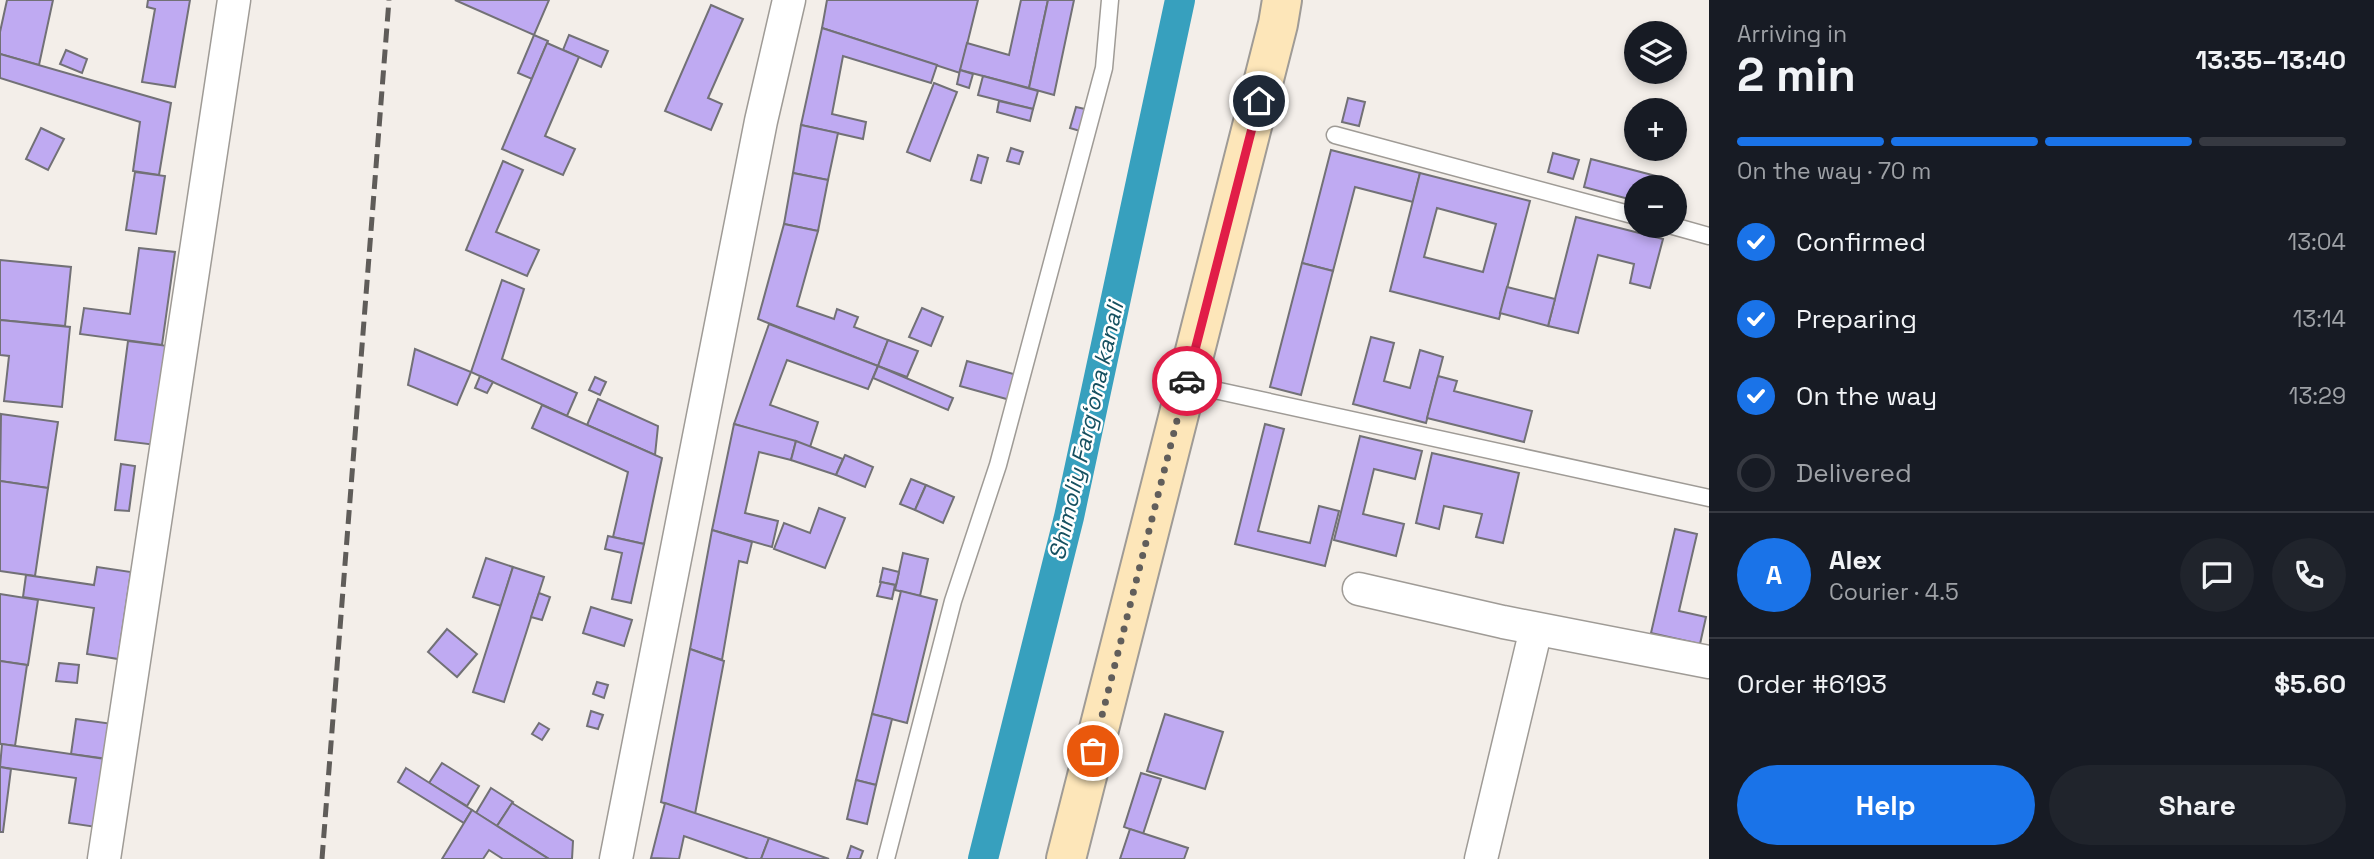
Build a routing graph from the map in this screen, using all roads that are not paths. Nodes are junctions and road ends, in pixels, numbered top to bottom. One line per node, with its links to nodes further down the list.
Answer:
1 (233, 0): 14 (street)
2 (789, 0): 15 (street)
3 (1110, 0): 16 (lane)
4 (1282, 0): 9 (street)
5 (1335, 135): 6 (lane)
6 (1624, 213)
7 (1687, 230): 8 (lane)
8 (1709, 236)
9 (1186, 384): 10 (lane); 17 (street)
10 (1709, 498)
11 (1359, 589): 12 (street)
12 (1536, 629): 13 (street); 18 (street)
13 (1709, 662)
14 (104, 859)
15 (616, 859)
16 (887, 859)
17 (1066, 859)
18 (1481, 859)

